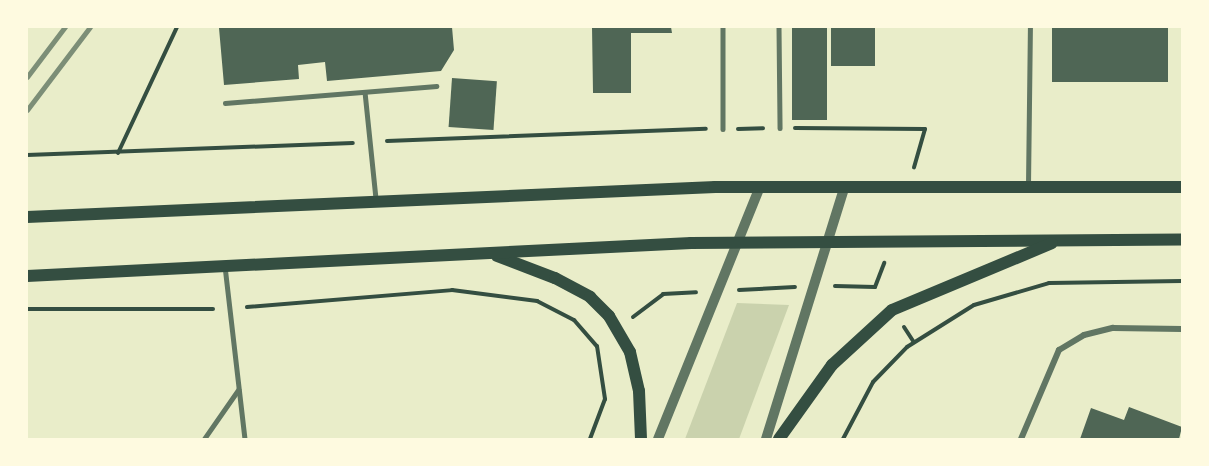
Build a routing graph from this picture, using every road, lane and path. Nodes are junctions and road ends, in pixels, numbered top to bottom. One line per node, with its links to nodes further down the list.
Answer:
1 (177, 27): 11 (path)
2 (723, 27): 9 (lane)
3 (779, 27): 8 (lane)
4 (1030, 27): 17 (lane)
5 (436, 86): 6 (lane)
6 (364, 92): 7 (lane); 10 (lane)
7 (225, 103)
8 (780, 128): 9 (path); 15 (path)
9 (723, 129): 10 (path)
10 (370, 142): 11 (path); 18 (lane)
11 (118, 153): 12 (path)
12 (27, 155)
13 (845, 186): 14 (main road); 15 (main road); 20 (street)
14 (760, 187): 18 (main road); 24 (street)
15 (908, 187): 17 (main road)
16 (1182, 187): 17 (main road)
17 (1028, 188)
18 (376, 202): 19 (main road)
19 (27, 217)
20 (830, 239): 21 (main road); 24 (main road); 29 (street)
21 (892, 239): 22 (main road); 29 (path)
22 (1061, 240): 23 (main road); 42 (main road)
23 (1182, 240)
24 (738, 242): 25 (main road); 30 (street)
25 (490, 254): 26 (main road); 39 (main road)
26 (225, 266): 27 (main road); 33 (lane)
27 (27, 276)
28 (1182, 281): 43 (path)
29 (816, 286): 30 (path); 41 (street)
30 (717, 291): 31 (path); 40 (street)
31 (663, 294)
32 (27, 309): 33 (path)
33 (229, 309): 35 (lane); 38 (path)
34 (1182, 329): 44 (street)
35 (238, 390): 36 (lane); 37 (lane)
36 (204, 439)
37 (245, 439)
38 (590, 439)
39 (641, 439)
40 (657, 439)
41 (766, 439)
42 (779, 439)
43 (843, 439)
44 (1021, 439)

